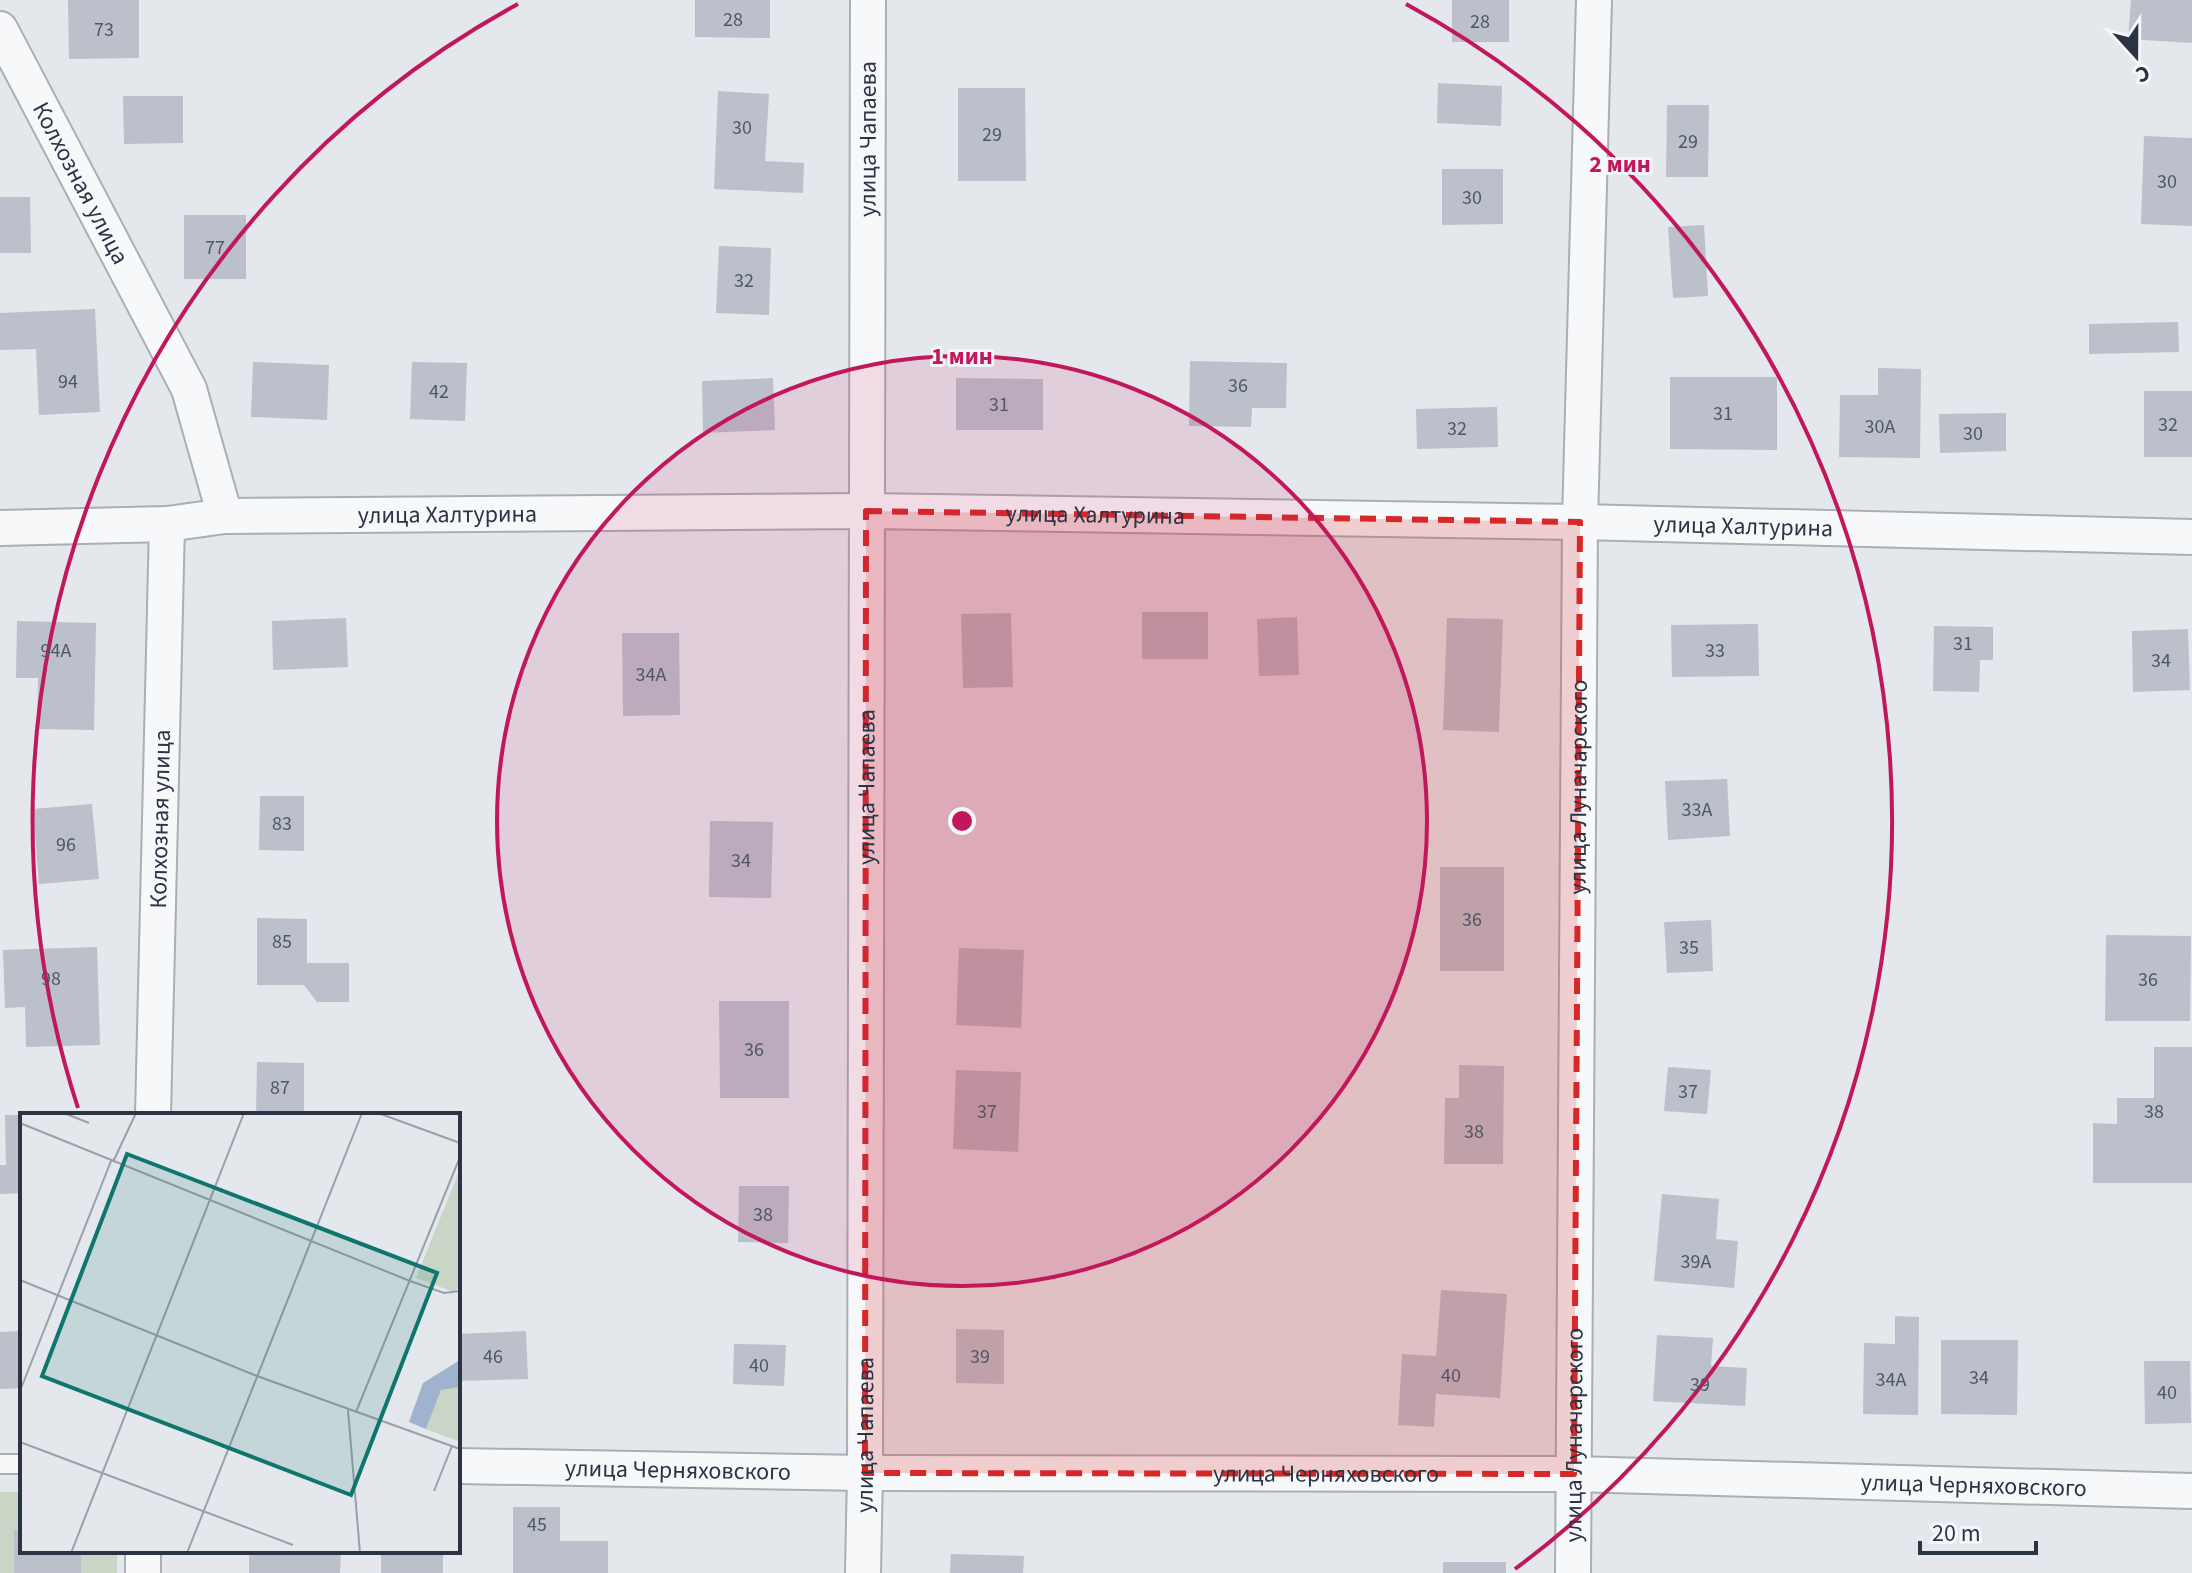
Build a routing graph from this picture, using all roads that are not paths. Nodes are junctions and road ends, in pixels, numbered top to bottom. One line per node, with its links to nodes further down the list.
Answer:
1 (868, 0): 4 (street, улица Чапаева)
2 (1594, 0): 6 (street, улица Луначарского)
3 (0, 29): 5 (street, Колхозная улица)
4 (866, 511): 5 (street, улица Халтурина); 6 (street, улица Халтурина); 12 (street, улица Чапаева)
5 (225, 516): 7 (street, улица Халтурина)
6 (1580, 522): 9 (street, улица Халтурина); 13 (street, улица Луначарского)
7 (167, 524): 8 (street, улица Халтурина); 10 (street, Колхозная улица)
8 (0, 528)
9 (2192, 537)
10 (153, 1113)
11 (460, 1466): 12 (street, улица Черняховского)
12 (865, 1473): 13 (street, улица Черняховского); 15 (street, улица Чапаева)
13 (1574, 1474): 14 (street, улица Черняховского); 16 (street, улица Луначарского)
14 (2192, 1491)
15 (863, 1573)
16 (1573, 1573)

